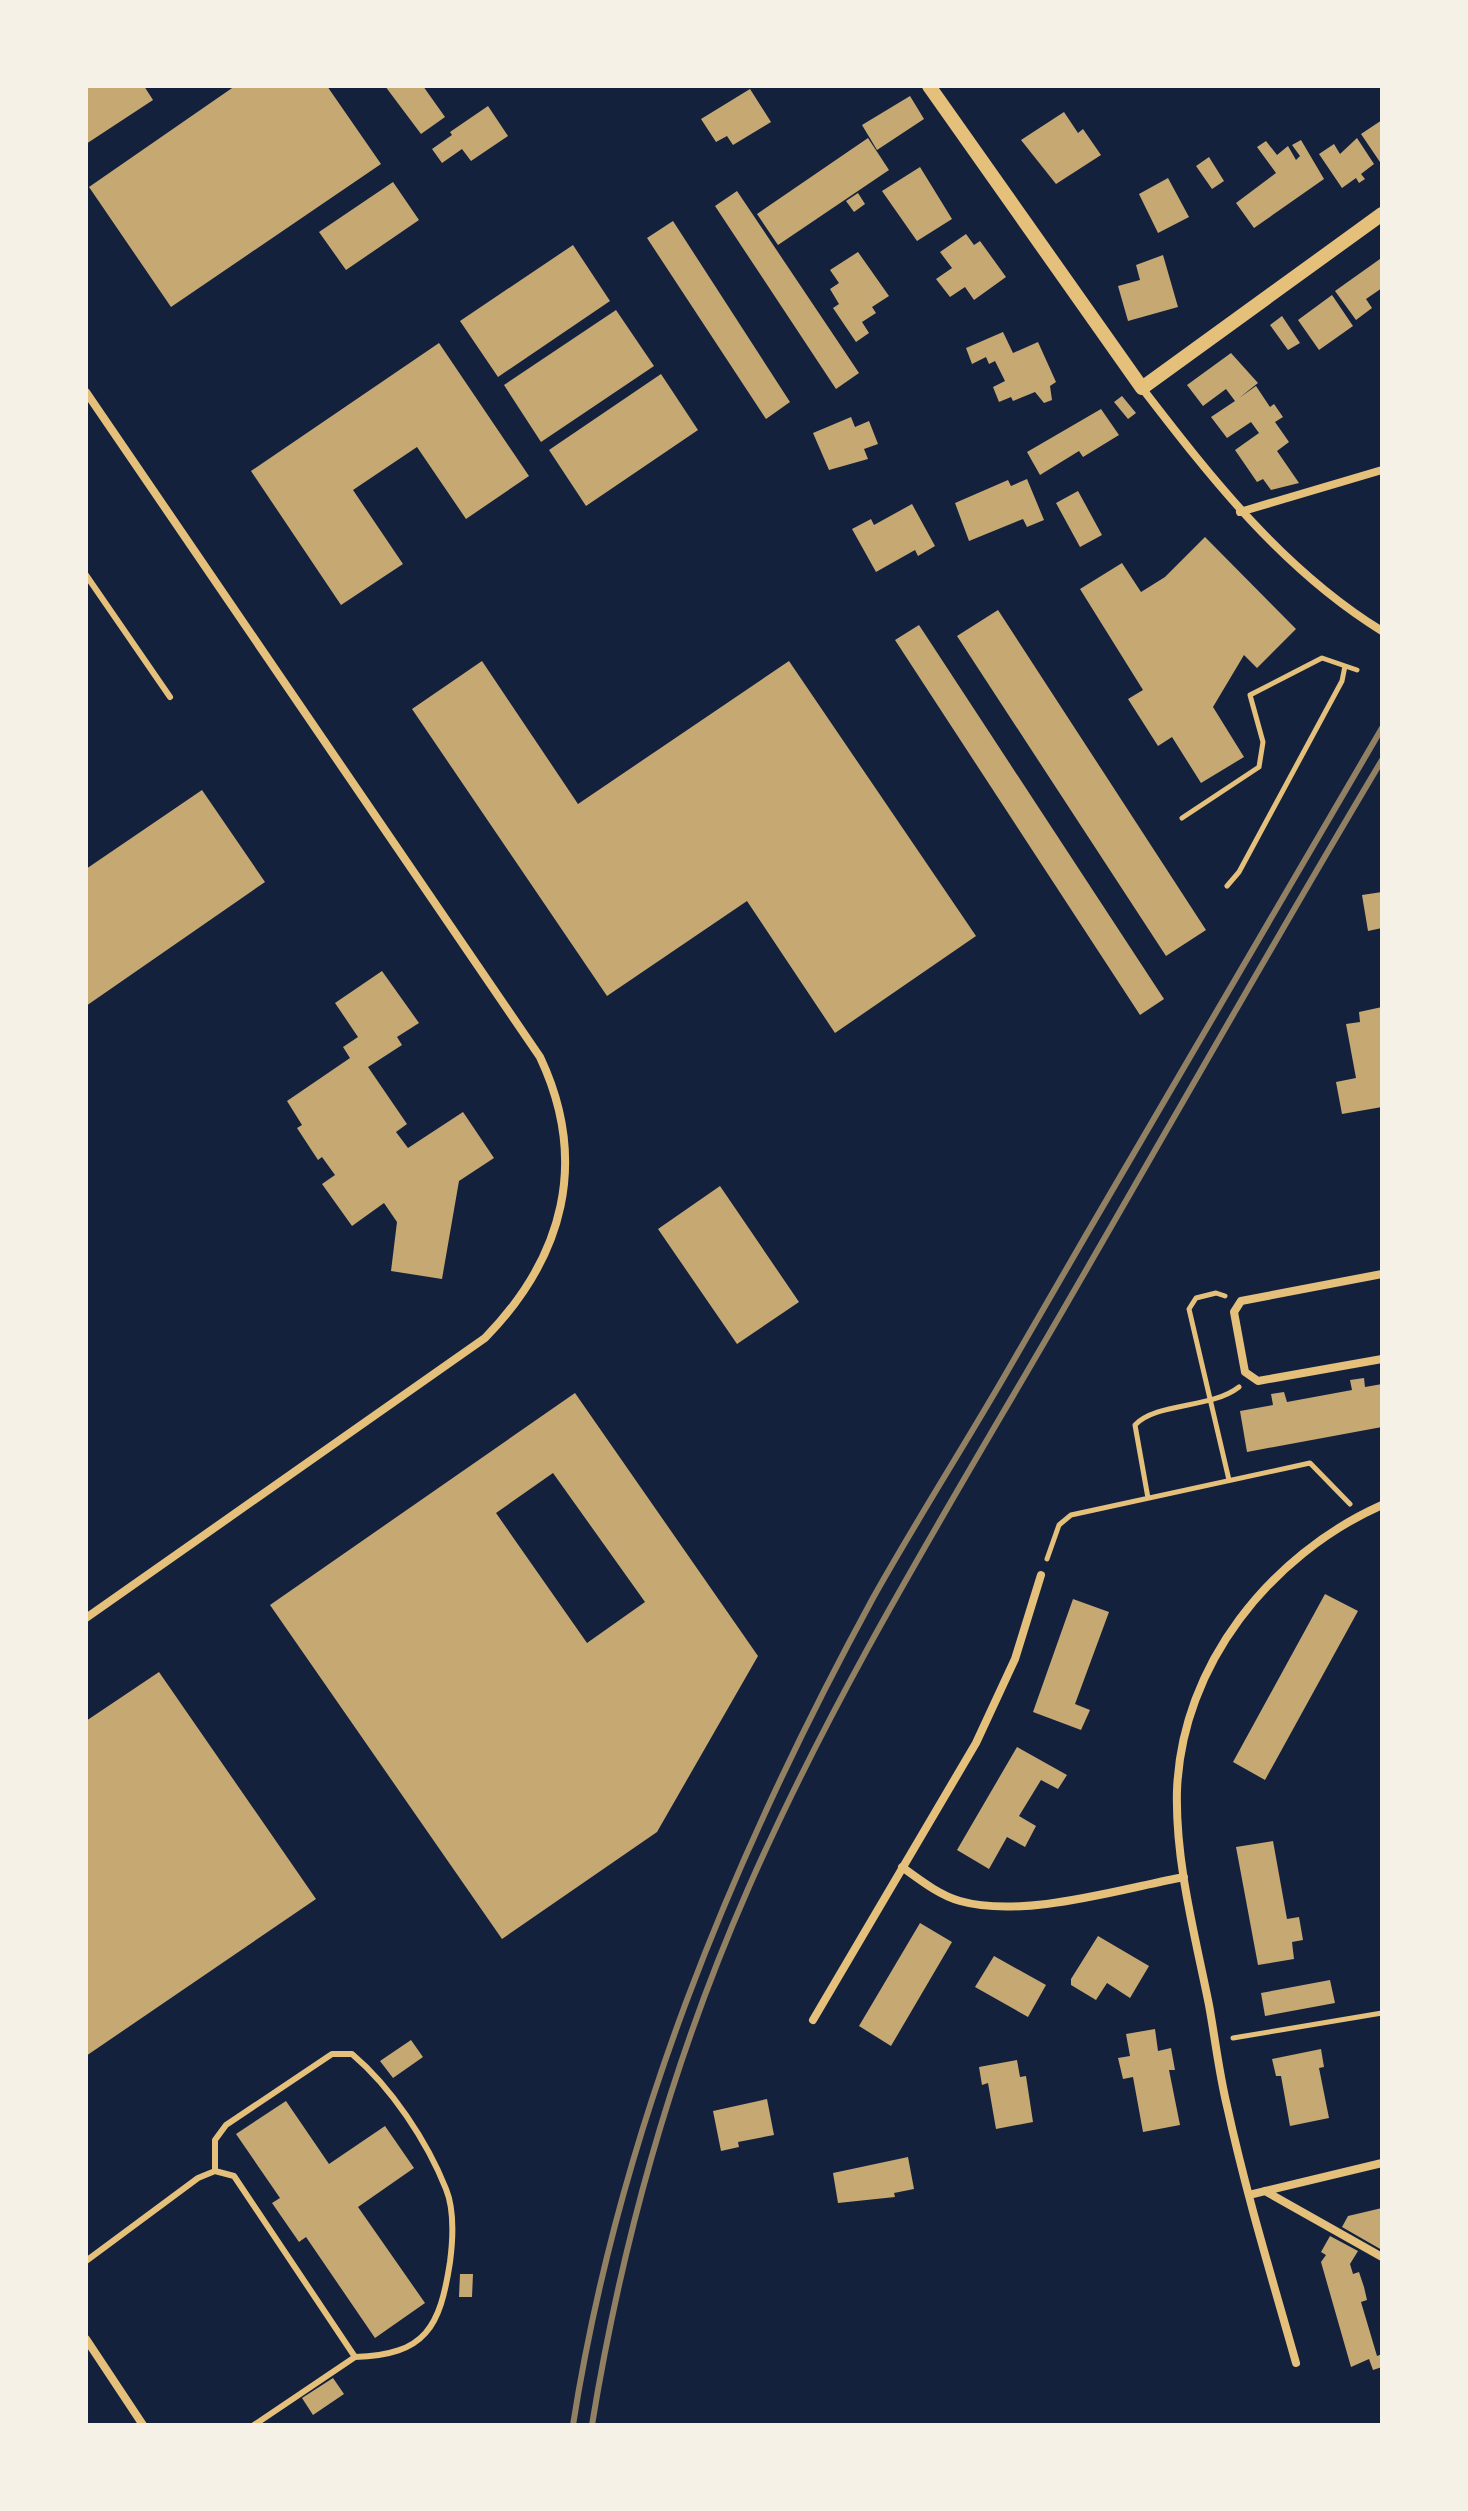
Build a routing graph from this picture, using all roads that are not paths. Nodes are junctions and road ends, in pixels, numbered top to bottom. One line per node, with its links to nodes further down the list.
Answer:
1 (929, 86): 3 (street)
2 (1382, 214): 3 (street)
3 (1142, 388): 6 (street)
4 (86, 392): 14 (street)
5 (1382, 470): 6 (street)
6 (1240, 512): 8 (street)
7 (86, 575): 9 (lane)
8 (1382, 631)
9 (170, 697)
10 (1382, 1274): 11 (street)
11 (1382, 1359)
12 (1382, 1505): 16 (street)
13 (1041, 1575): 15 (street)
14 (86, 1618)
15 (902, 1867): 16 (street); 17 (street)
16 (1184, 1877): 21 (street)
17 (813, 2020)
18 (1382, 2163): 20 (street)
19 (215, 2171): 23 (lane); 25 (lane); 25 (lane)
20 (1265, 2191): 21 (street); 22 (street)
21 (1249, 2195): 26 (street)
22 (1382, 2257)
23 (86, 2261)
24 (86, 2339): 27 (street)
25 (355, 2357): 28 (lane)
26 (1296, 2363)
27 (143, 2425)
28 (254, 2425)

